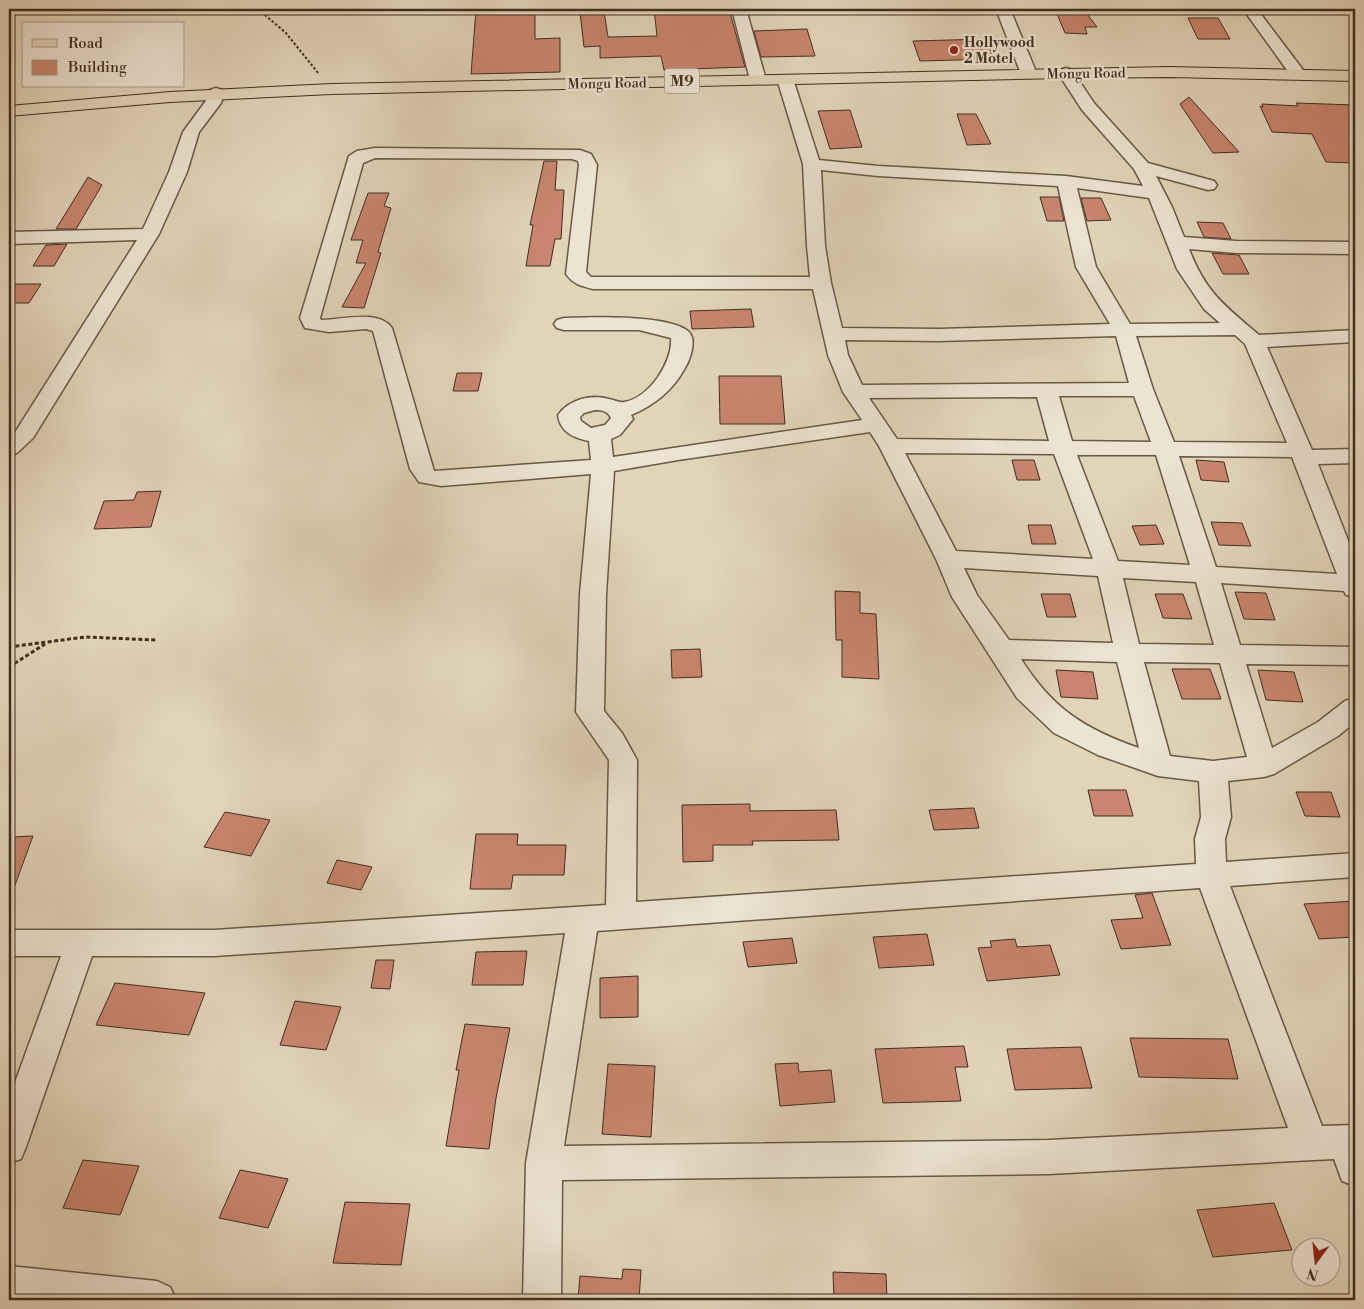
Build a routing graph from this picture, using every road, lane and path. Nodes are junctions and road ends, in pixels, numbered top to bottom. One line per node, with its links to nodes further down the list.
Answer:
1 (258, 9): 11 (path)
2 (739, 9): 9 (street)
3 (1003, 9): 5 (street)
4 (1250, 9): 7 (street)
5 (1029, 74): 6 (main road, Mongu Road / M9); 10 (main road, Mongu Road / M9)
6 (1066, 74): 7 (main road, Mongu Road / M9); 15 (street)
7 (1298, 74): 8 (main road, Mongu Road / M9)
8 (1355, 76)
9 (758, 80): 10 (main road, Mongu Road / M9); 11 (main road, Mongu Road / M9)
10 (785, 80): 14 (street)
11 (332, 89): 12 (main road, Mongu Road / M9)
12 (216, 93): 13 (main road, Mongu Road / M9); 19 (street)
13 (9, 111)
14 (812, 164): 16 (street); 23 (street)
15 (1142, 167): 17 (street); 18 (street)
16 (1066, 181): 18 (street); 25 (street)
17 (1208, 185)
18 (1155, 193): 21 (street)
19 (150, 234): 20 (street); 36 (street)
20 (9, 238)
21 (1177, 242): 22 (street); 27 (street)
22 (1355, 248)
23 (821, 283): 26 (street); 41 (street)
24 (564, 324): 32 (street)
25 (1124, 330): 26 (street); 27 (street); 29 (street)
26 (834, 334): 31 (street)
27 (1248, 335): 28 (street); 39 (street)
28 (1355, 336)
29 (1142, 389): 30 (street); 38 (street)
30 (1046, 390): 31 (street); 37 (street)
31 (854, 392): 33 (street)
32 (620, 412): 34 (street); 34 (street)
33 (875, 425): 35 (street); 41 (street)
34 (599, 434): 41 (street)
35 (890, 446): 37 (street); 42 (street)
36 (9, 448)
37 (1063, 449): 38 (street); 43 (street)
38 (1165, 449): 39 (street); 44 (street)
39 (1302, 453): 40 (street); 45 (street)
40 (1355, 456)
41 (603, 466): 60 (street)
42 (948, 559): 43 (street); 49 (street)
43 (1109, 569): 44 (street); 50 (street)
44 (1206, 575): 45 (street); 51 (street)
45 (1354, 586)
46 (156, 640): 47 (path)
47 (47, 642): 48 (path); 53 (path)
48 (9, 647)
49 (1002, 648): 50 (street); 55 (street)
50 (1128, 653): 51 (street); 55 (street)
51 (1231, 654): 52 (street); 56 (street)
52 (1355, 656)
53 (9, 667)
54 (1355, 708): 56 (street)
55 (1158, 765): 57 (street)
56 (1264, 766): 57 (street)
57 (1214, 772): 59 (street)
58 (1355, 865): 59 (street)
59 (1211, 876): 60 (street); 64 (street)
60 (622, 915): 61 (street)
61 (583, 918): 63 (street); 67 (street)
62 (9, 943): 63 (street)
63 (81, 943): 65 (street)
64 (1311, 1144): 66 (street); 67 (street)
65 (9, 1146)
66 (1352, 1150)
67 (544, 1163): 70 (street)
68 (9, 1286): 69 (street)
69 (157, 1300)
70 (542, 1300)

